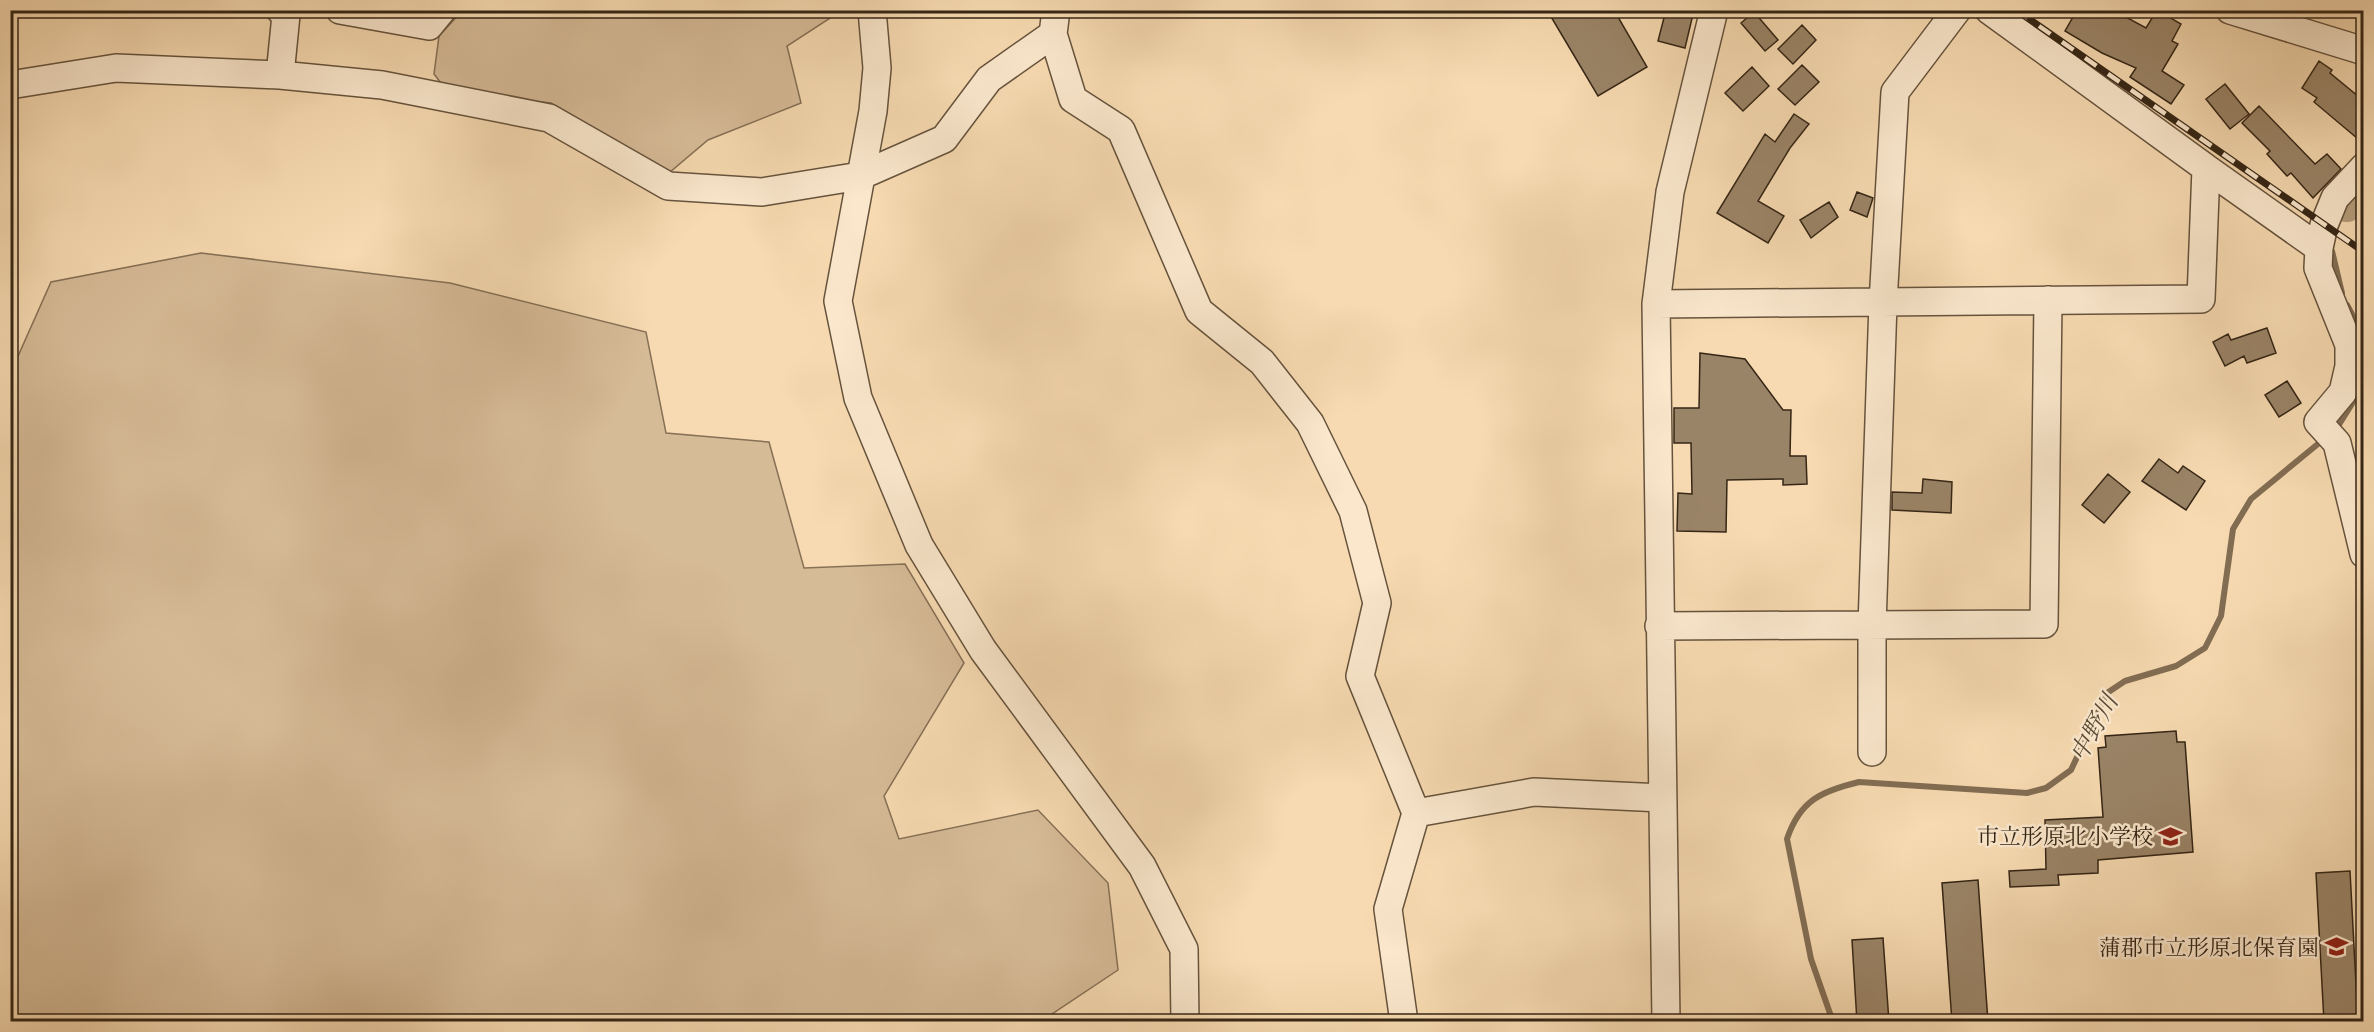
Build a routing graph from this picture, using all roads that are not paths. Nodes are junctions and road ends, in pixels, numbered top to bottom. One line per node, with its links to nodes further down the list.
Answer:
1 (340, 10): 2 (street)
2 (442, 10)
3 (872, 10): 15 (street)
4 (1714, 10): 19 (street)
5 (1957, 10): 18 (street)
6 (1989, 10): 14 (street)
7 (2230, 10): 10 (street)
8 (286, 12): 11 (street)
9 (1054, 22): 15 (street); 25 (street)
10 (2364, 51)
11 (280, 75): 12 (street); 15 (street)
12 (10, 85)
13 (2364, 167): 16 (street)
14 (2206, 168): 16 (street); 17 (street)
15 (860, 176): 26 (street)
16 (2319, 248): 20 (street)
17 (2048, 300): 18 (street); 22 (street)
18 (1883, 303): 19 (street); 22 (street)
19 (1656, 304): 21 (street)
20 (2364, 554)
21 (1659, 626): 22 (street); 24 (street)
22 (1872, 626): 23 (street)
23 (1872, 752)
24 (1662, 798): 25 (street); 28 (street)
25 (1416, 813): 27 (street)
26 (1185, 1022)
27 (1404, 1022)
28 (1666, 1022)

